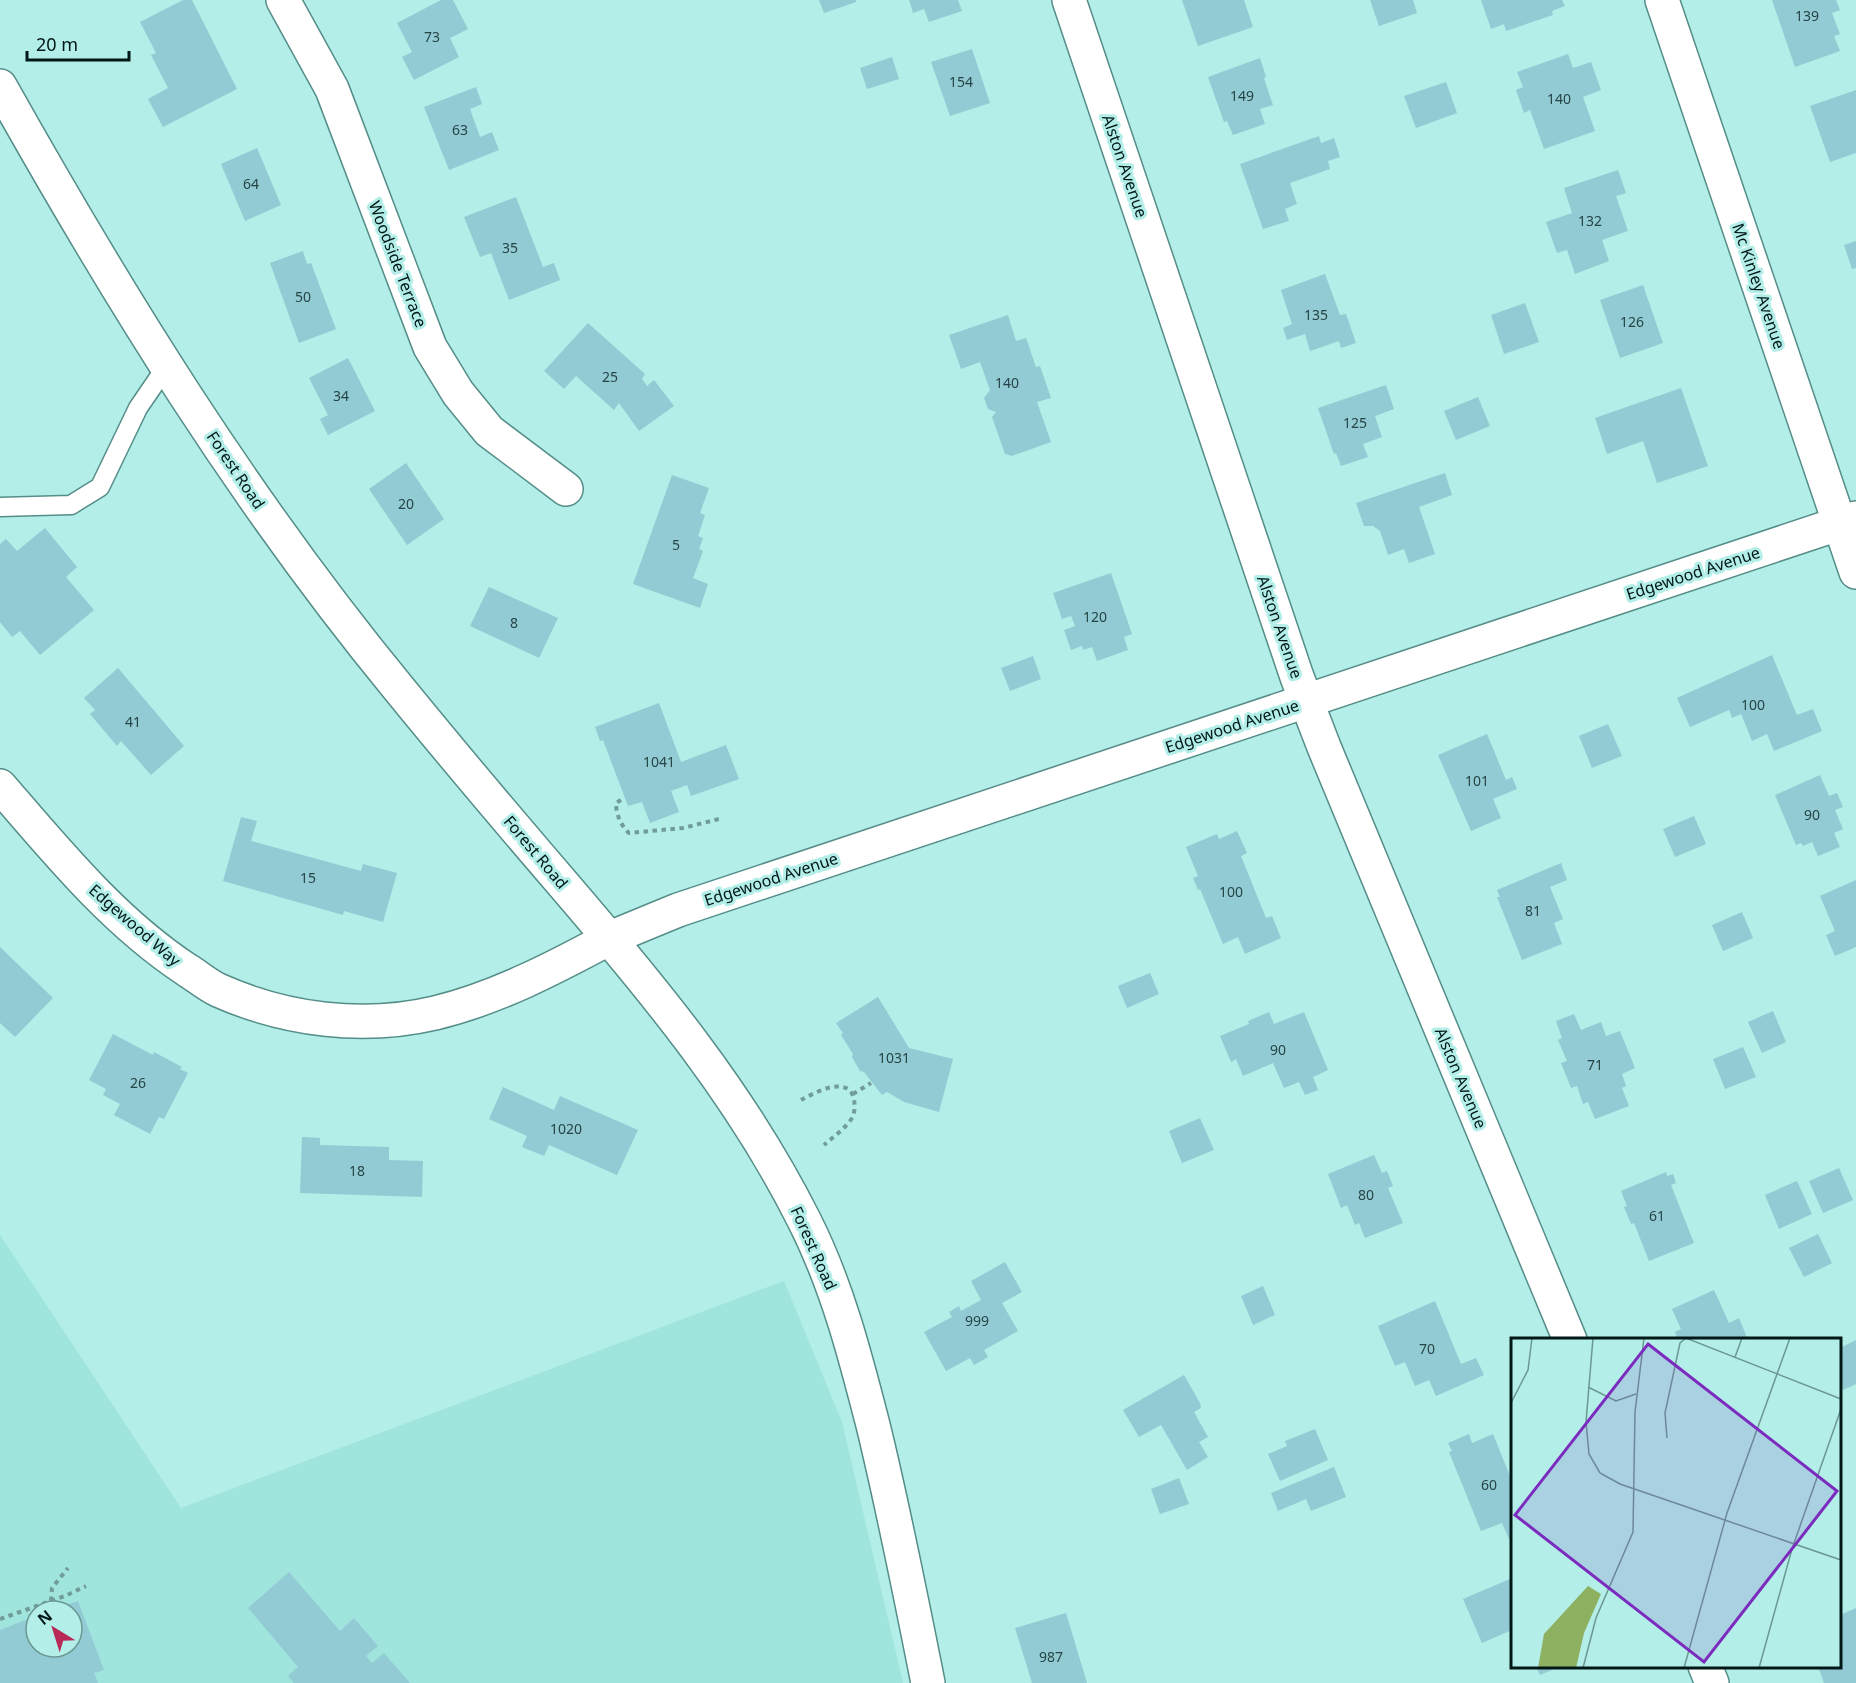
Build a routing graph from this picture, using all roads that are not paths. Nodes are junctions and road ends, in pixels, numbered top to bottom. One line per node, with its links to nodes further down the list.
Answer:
1 (283, 0): 6 (street, Woodside Terrace)
2 (1069, 0): 10 (street, Alston Avenue)
3 (1662, 0): 8 (street, Mc Kinley Avenue)
4 (0, 86): 5 (street, Forest Road)
5 (166, 367): 7 (lane); 12 (street, Forest Road)
6 (566, 489)
7 (0, 507)
8 (1848, 521): 9 (street, Mc Kinley Avenue); 10 (street, Edgewood Avenue)
9 (1856, 572)
10 (1306, 701): 12 (street, Edgewood Avenue); 13 (street, Alston Avenue)
11 (0, 786): 12 (street, Edgewood Way)
12 (610, 938): 15 (street, Forest Road)
13 (1569, 1338)
14 (1706, 1668): 16 (street)
15 (928, 1683)
16 (1712, 1683)

